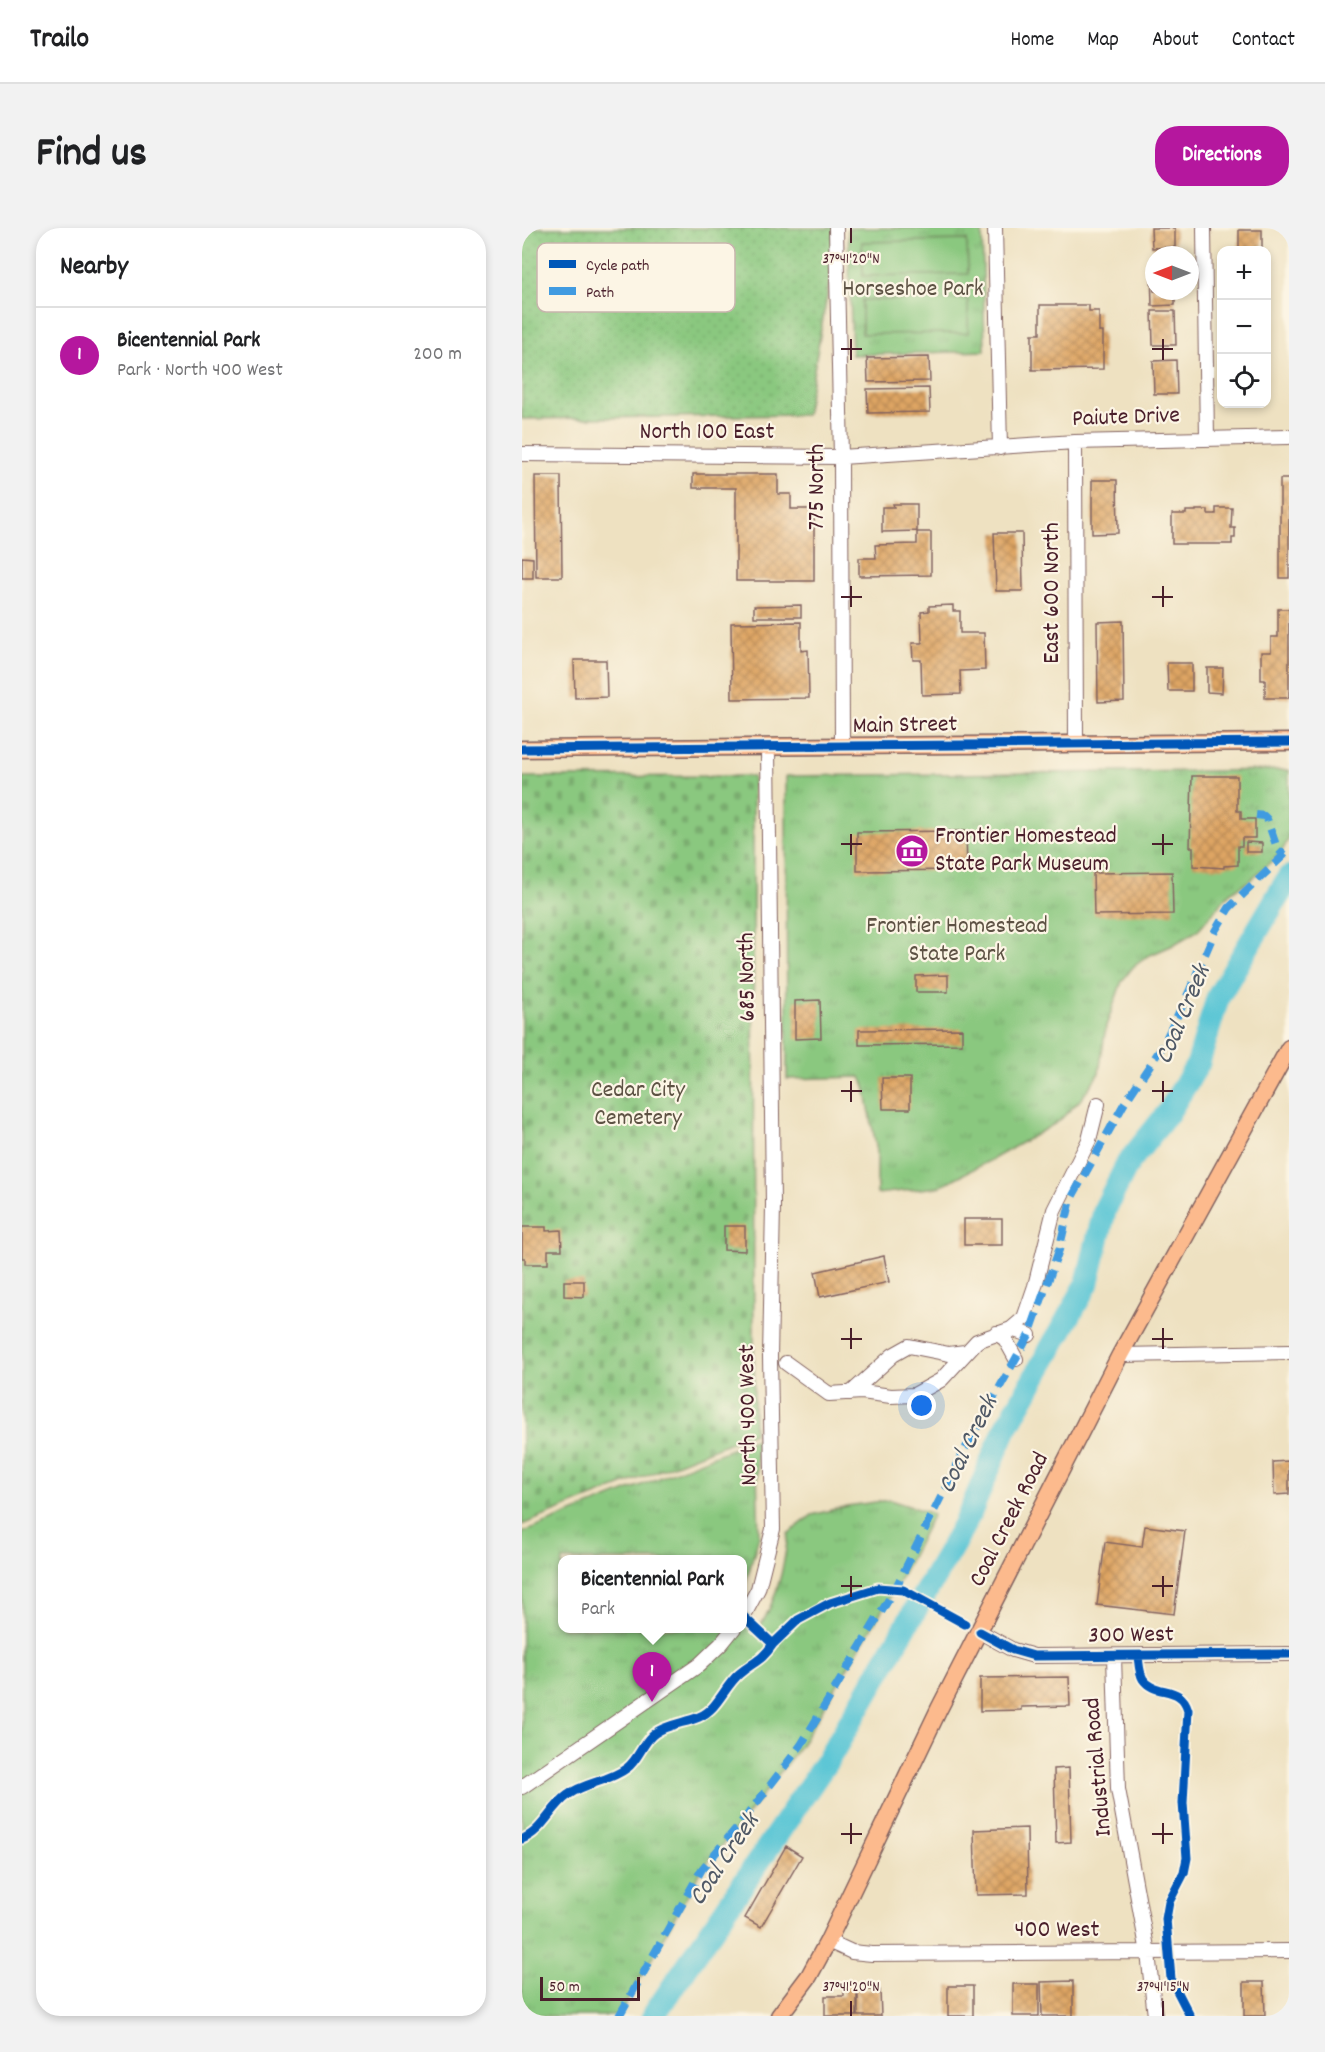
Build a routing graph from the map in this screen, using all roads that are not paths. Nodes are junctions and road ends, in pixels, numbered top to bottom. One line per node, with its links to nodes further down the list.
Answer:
1 (836, 228): 9 (street, 775 North)
2 (995, 228): 7 (street)
3 (1204, 228): 5 (street)
4 (1289, 436): 5 (street, Paiute Drive)
5 (1207, 439): 6 (street, Paiute Drive)
6 (1075, 442): 7 (street, Paiute Drive); 11 (street, East 600 North)
7 (1000, 448): 9 (street, North 100 East)
8 (522, 454): 9 (street, North 100 East)
9 (841, 457): 12 (street, 775 North)
10 (1289, 742): 11 (main road, Main Street)
11 (1076, 744): 12 (main road, Main Street)
12 (842, 746): 13 (main road, Main Street)
13 (768, 747): 14 (main road, Main Street); 17 (street, 685 North)
14 (522, 749)
15 (1289, 1048): 23 (main road, Coal Creek Road)
16 (1098, 1104): 18 (street)
17 (772, 1205): 27 (street, North 400 West)
18 (1011, 1329): 19 (street); 20 (street)
19 (996, 1333): 21 (street); 24 (street)
20 (1029, 1335)
21 (965, 1352): 26 (street); 26 (street)
22 (1289, 1352): 23 (street)
23 (1120, 1355): 28 (main road, Coal Creek Road)
24 (1016, 1359)
25 (786, 1363): 26 (street)
26 (851, 1393)
27 (747, 1609)
28 (980, 1632): 31 (street, 300 West); 33 (main road, Coal Creek Road)
29 (731, 1633): 32 (street)
30 (1289, 1654): 31 (street, 300 West)
31 (1114, 1656): 35 (street, Industrial Road)
32 (522, 1787)
33 (828, 1941): 35 (street, 400 West); 36 (main road, Coal Creek Road)
34 (1289, 1951): 35 (street, 400 West)
35 (1148, 1953): 37 (street, Industrial Road)
36 (779, 2016)
37 (1155, 2016)

